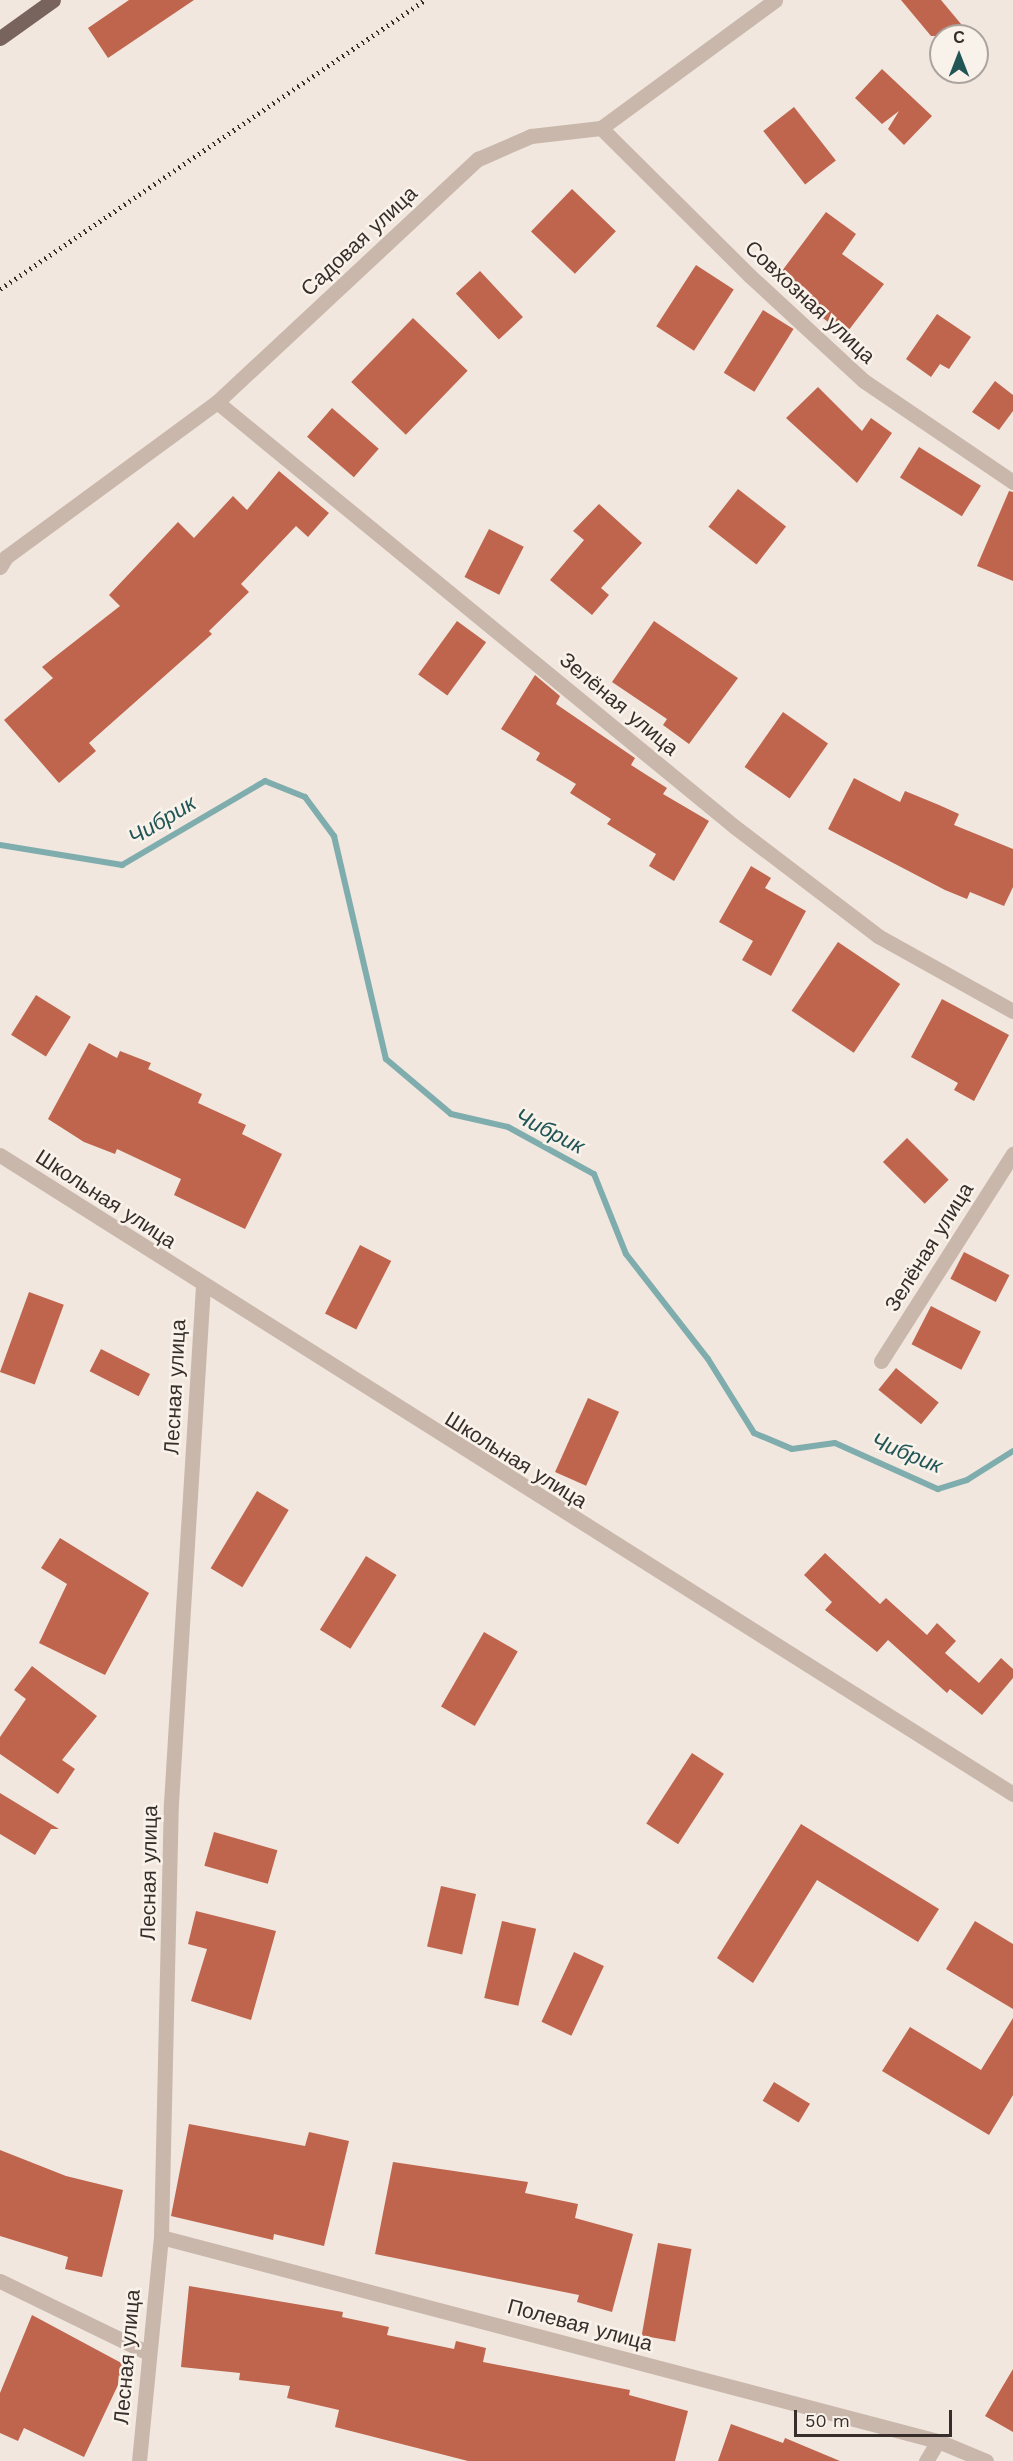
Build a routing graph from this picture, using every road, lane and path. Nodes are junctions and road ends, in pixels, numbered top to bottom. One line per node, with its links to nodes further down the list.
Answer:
1 (52, 0): 3 (main road)
2 (775, 0): 4 (street, Садовая улица)
3 (0, 38)
4 (601, 128): 5 (street, Садовая улица); 6 (street, Совхозная улица)
5 (217, 402): 7 (street, Садовая улица); 8 (street, Зелёная улица)
6 (1013, 482)
7 (0, 567)
8 (1013, 1011)
9 (1013, 1154): 12 (street, Зелёная улица)
10 (0, 1155): 11 (street, Школьная улица)
11 (203, 1286): 13 (street, Школьная улица); 14 (street, Лесная улица)
12 (881, 1361)
13 (1013, 1794)
14 (161, 2237): 16 (street, Лесная улица); 17 (street, Полевая улица)
15 (0, 2281): 16 (street)
16 (147, 2352): 18 (street, Лесная улица)
17 (938, 2441): 19 (street); 20 (street, Полевая улица)
18 (139, 2461)
19 (926, 2461)
20 (986, 2461)

